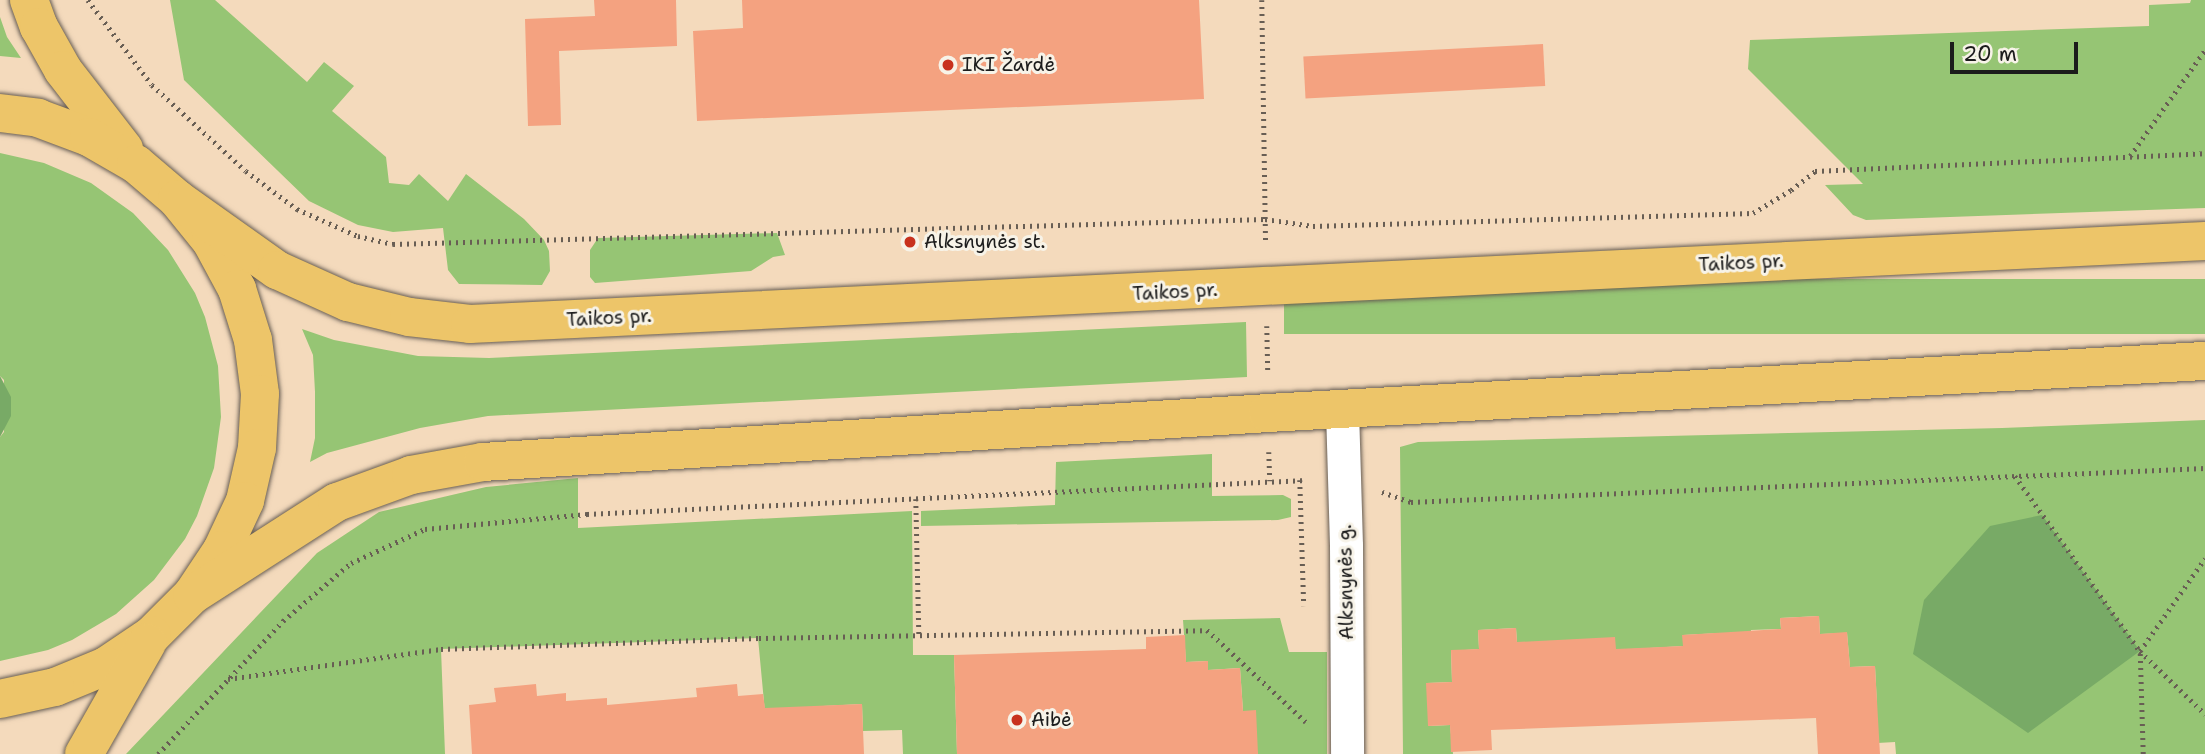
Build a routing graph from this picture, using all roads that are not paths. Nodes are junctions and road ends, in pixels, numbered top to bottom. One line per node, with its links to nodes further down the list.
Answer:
1 (29, 0): 3 (main road)
2 (0, 113): 3 (main road)
3 (136, 164): 4 (main road)
4 (177, 199): 5 (main road, Taikos pr.); 8 (main road)
5 (2205, 241)
6 (2205, 361): 7 (main road)
7 (1342, 410): 8 (main road); 12 (street, Alksnynės g.)
8 (192, 595): 9 (main road)
9 (152, 635): 10 (main road); 11 (main road)
10 (0, 699)
11 (84, 754)
12 (1347, 754)

